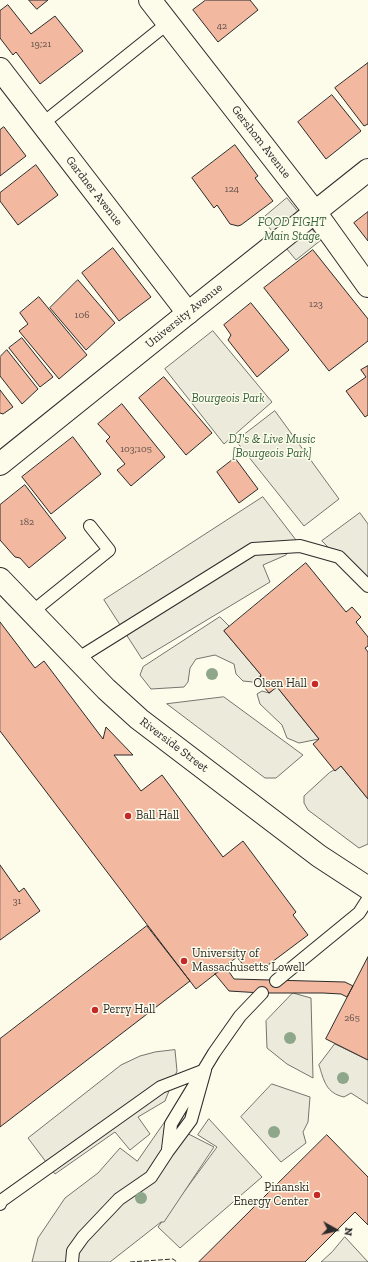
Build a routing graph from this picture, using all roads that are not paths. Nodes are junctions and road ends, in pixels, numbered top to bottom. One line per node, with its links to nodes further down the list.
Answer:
1 (159, 7): 3 (lane); 5 (main road, Gershom Avenue)
2 (0, 69): 3 (main road, Gardner Avenue)
3 (42, 124): 7 (main road, Gardner Avenue)
4 (368, 170): 5 (main road, University Avenue)
5 (315, 212): 6 (main road, Gershom Avenue); 7 (main road, University Avenue)
6 (368, 286)
7 (188, 313): 8 (main road, University Avenue)
8 (0, 464)
9 (90, 526): 12 (lane)
10 (0, 579): 12 (main road, Riverside Street)
11 (368, 586): 13 (lane)
12 (32, 612): 13 (main road, Riverside Street)
13 (77, 659): 14 (main road, Riverside Street)
14 (368, 888)
15 (368, 899): 16 (lane)
16 (276, 981)
17 (262, 993): 18 (lane)
18 (205, 1070): 19 (lane); 20 (lane)
19 (0, 1204)
20 (72, 1262)

